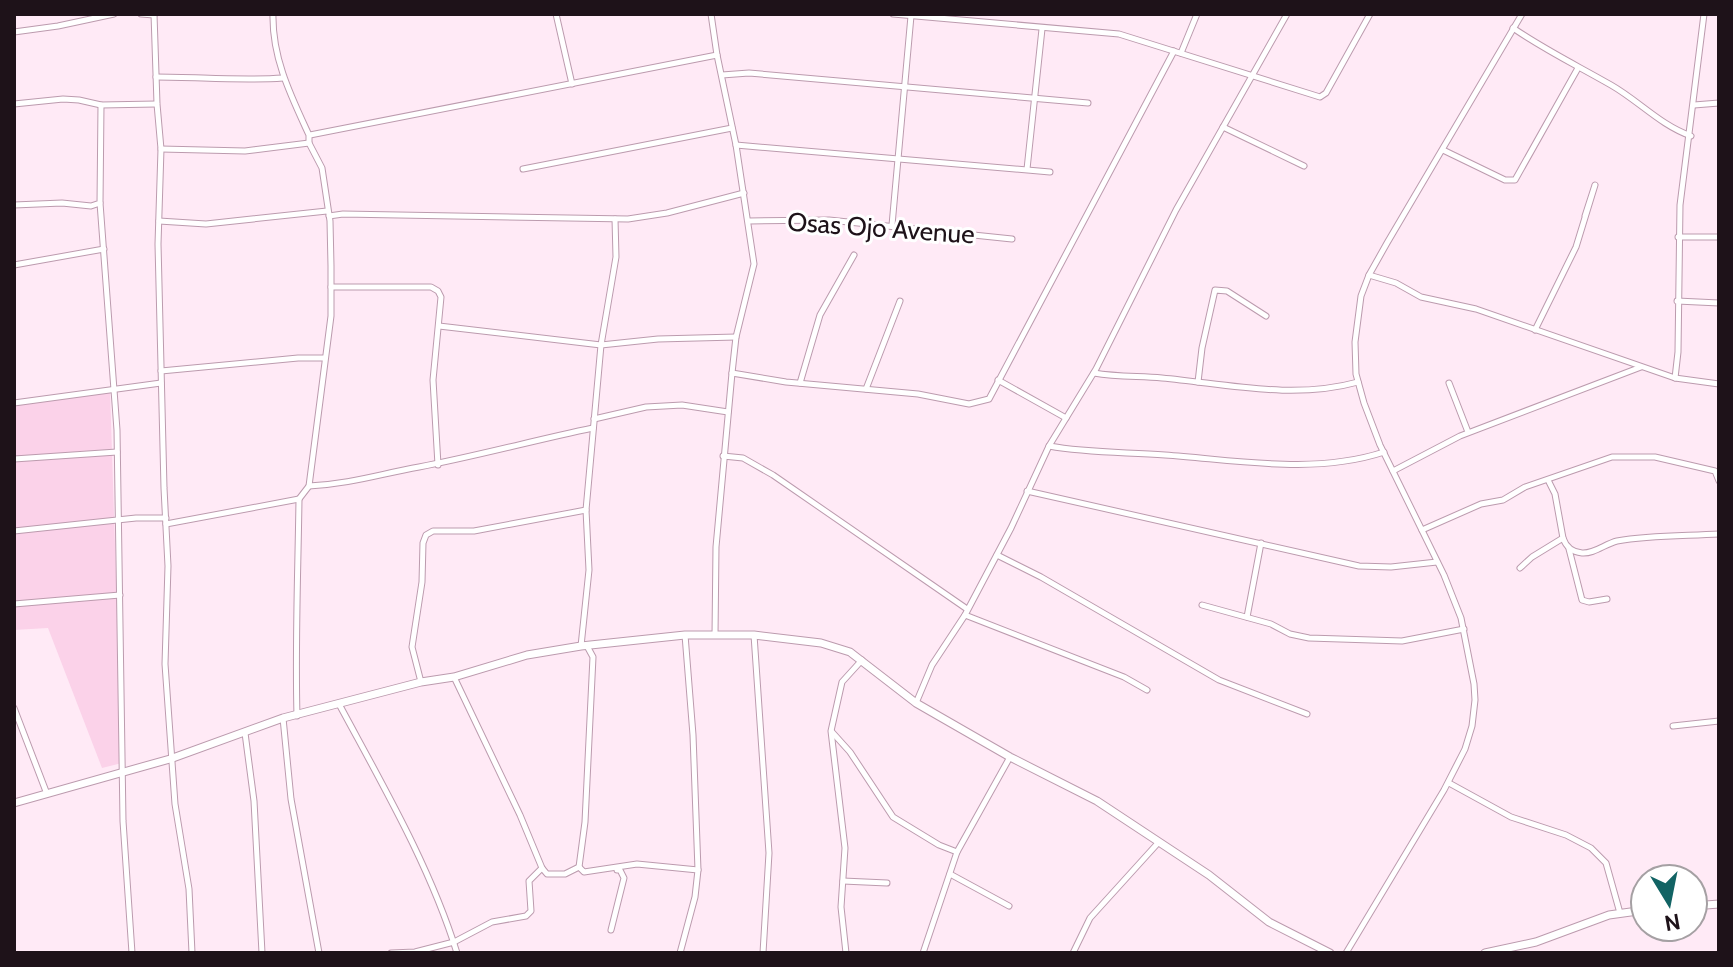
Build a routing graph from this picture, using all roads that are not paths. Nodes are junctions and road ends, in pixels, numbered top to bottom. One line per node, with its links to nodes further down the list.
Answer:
1 (114, 14): 16 (street)
2 (141, 14): 3 (street)
3 (154, 14): 23 (street)
4 (273, 14): 24 (street)
5 (556, 14): 25 (street)
6 (711, 14): 19 (street)
7 (893, 14): 13 (street)
8 (1197, 14): 18 (street)
9 (1287, 14): 22 (street)
10 (1370, 14): 22 (street)
11 (1522, 14): 14 (street)
12 (1704, 14): 33 (street)
13 (911, 16): 15 (street); 26 (street)
14 (1513, 28): 20 (street); 41 (street)
15 (1042, 29): 17 (street); 27 (street)
16 (14, 32)
17 (1174, 51): 18 (street); 80 (street)
18 (1181, 53): 22 (street)
19 (717, 55): 21 (street); 25 (street)
20 (1578, 68): 37 (street); 41 (street)
21 (722, 75): 26 (street); 35 (street)
22 (1251, 76): 34 (street)
23 (156, 77): 24 (street); 31 (street)
24 (283, 78): 36 (street)
25 (572, 84): 36 (street)
26 (904, 86): 27 (street); 42 (street)
27 (1034, 97): 28 (street); 45 (street)
28 (1088, 103)
29 (1719, 103): 33 (street)
30 (14, 104): 32 (street)
31 (157, 104): 32 (street); 40 (street)
32 (101, 105): 50 (street)
33 (1694, 105): 37 (street)
34 (1223, 127): 43 (street); 78 (street)
35 (732, 128): 39 (street); 44 (street)
36 (309, 135): 38 (street)
37 (1691, 136): 58 (street)
38 (309, 143): 40 (street); 52 (street)
39 (736, 145): 42 (street); 48 (street)
40 (161, 149): 55 (street)
41 (1443, 150): 64 (street)
42 (896, 158): 45 (street); 57 (street)
43 (1304, 166)
44 (523, 169)
45 (1027, 169): 46 (street)
46 (1050, 172)
47 (1595, 185): 49 (street); 53 (street); 71 (street)
48 (744, 193): 54 (street); 56 (street)
49 (1589, 200)
50 (100, 203): 51 (street); 61 (street)
51 (14, 205)
52 (328, 214): 54 (street); 55 (street); 65 (street)
53 (1585, 216)
54 (615, 219): 73 (street)
55 (159, 221): 76 (street)
56 (749, 221): 57 (street, Osas Ojo Avenue); 72 (street)
57 (892, 225): 60 (street, Osas Ojo Avenue)
58 (1678, 237): 59 (street); 67 (street)
59 (1719, 237)
60 (1012, 239)
61 (104, 249): 63 (street); 88 (street)
62 (854, 255): 84 (street)
63 (14, 265)
64 (1369, 275): 71 (street); 82 (street)
65 (331, 287): 70 (street); 74 (street)
66 (900, 301): 87 (street)
67 (1677, 301): 68 (street); 79 (street)
68 (1719, 303)
69 (1266, 316): 81 (street)
70 (439, 326): 73 (street); 100 (street)
71 (1535, 330): 75 (street)
72 (736, 337): 73 (street); 77 (street)
73 (601, 345): 92 (street)
74 (324, 358): 76 (street); 104 (street)
75 (1642, 366): 79 (street); 94 (street)
76 (161, 371): 83 (street)
77 (732, 373): 84 (street); 90 (street)
78 (1094, 373): 81 (street); 91 (street)
79 (1675, 378): 86 (street)
80 (998, 380): 87 (street); 91 (street)
81 (1198, 382): 82 (street)
82 (1358, 382): 97 (street)
83 (161, 383): 88 (street); 109 (street)
84 (800, 383): 87 (street)
85 (1449, 383): 94 (street)
86 (1719, 384)
87 (866, 389)
88 (114, 390): 89 (street); 96 (street)
89 (14, 403)
90 (728, 412): 92 (street); 98 (street)
91 (1066, 418): 95 (street)
92 (594, 419): 93 (street)
93 (594, 427): 100 (street); 107 (street)
94 (1468, 432): 101 (street)
95 (1049, 446): 97 (street); 105 (street)
96 (117, 452): 99 (street); 108 (street)
97 (1384, 452): 101 (street)
98 (723, 456): 123 (street); 127 (street)
99 (14, 459)
100 (438, 465): 104 (street)
101 (1393, 471): 110 (street)
102 (1548, 480): 103 (street); 110 (street); 113 (street)
103 (1719, 481)
104 (309, 486): 106 (street)
105 (1026, 491): 114 (street); 116 (street)
106 (299, 499): 109 (street); 138 (street)
107 (586, 510): 129 (street); 132 (street)
108 (118, 520): 109 (street); 111 (street); 119 (street)
109 (166, 521): 145 (street)
110 (1422, 530): 117 (street)
111 (14, 531)
112 (1719, 534): 115 (street)
113 (1563, 538): 115 (street); 118 (street)
114 (1261, 543): 117 (street); 124 (street)
115 (1569, 548): 120 (street)
116 (997, 555): 123 (street); 137 (street)
117 (1437, 562): 125 (street)
118 (1520, 568)
119 (120, 595): 121 (street); 146 (street)
120 (1607, 599)
121 (14, 604)
122 (1202, 605): 124 (street)
123 (966, 612): 133 (street); 134 (street)
124 (1247, 617): 125 (street)
125 (1464, 629): 147 (street)
126 (685, 635): 127 (street); 129 (street); 155 (street)
127 (715, 635): 128 (street)
128 (754, 635): 130 (street); 172 (street)
129 (584, 646): 131 (street); 152 (street)
130 (862, 659): 134 (street); 142 (street)
131 (454, 677): 132 (street); 153 (street)
132 (421, 682): 135 (street)
133 (1147, 690)
134 (916, 703): 144 (street)
135 (339, 704): 138 (street); 163 (street)
136 (14, 708): 148 (street)
137 (1307, 714)
138 (297, 716): 139 (street)
139 (283, 718): 143 (street); 168 (street)
140 (1719, 721): 141 (street)
141 (1673, 726)
142 (831, 731): 151 (street); 157 (street)
143 (245, 733): 145 (street); 167 (street)
144 (1010, 757): 150 (street); 151 (street)
145 (170, 759): 146 (street); 166 (street)
146 (122, 773): 148 (street); 165 (street)
147 (1448, 782): 161 (street); 176 (street)
148 (47, 794): 149 (street)
149 (14, 803)
150 (1158, 843): 164 (street); 175 (street)
151 (957, 852): 156 (street)
152 (579, 867): 153 (street); 154 (street)
153 (542, 868): 163 (street)
154 (608, 869): 155 (street); 162 (street)
155 (698, 870): 171 (street)
156 (949, 874): 159 (street); 174 (street)
157 (843, 881): 158 (street); 173 (street)
158 (887, 883)
159 (1009, 906)
160 (1629, 912): 161 (street)
161 (1620, 913): 177 (street)
162 (611, 930)
163 (454, 942): 169 (street); 170 (street)
164 (1327, 952)
165 (132, 953)
166 (192, 953)
167 (262, 953)
168 (319, 953)
169 (391, 953)
170 (457, 953)
171 (680, 953)
172 (763, 953)
173 (846, 953)
174 (923, 953)
175 (1073, 953)
176 (1346, 953)
177 (1485, 953)

